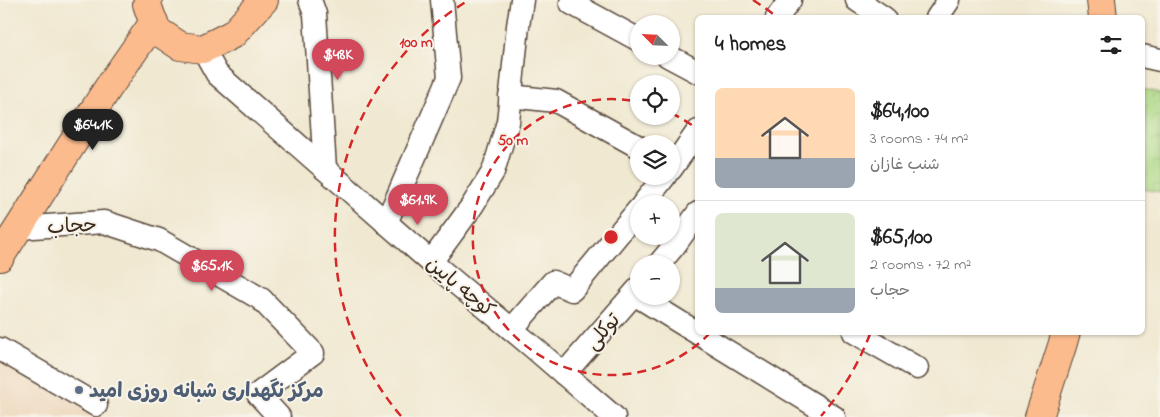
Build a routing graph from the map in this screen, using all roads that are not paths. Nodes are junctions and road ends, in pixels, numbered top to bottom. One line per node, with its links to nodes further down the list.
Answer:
1 (264, 0): 16 (main road)
2 (310, 0): 25 (street)
3 (442, 0): 30 (street)
4 (522, 0): 21 (street)
5 (572, 0): 15 (street)
6 (790, 0): 11 (street)
7 (857, 0): 12 (street)
8 (949, 0): 13 (street)
9 (1102, 0): 14 (main road)
10 (147, 7): 16 (main road); 31 (main road)
11 (779, 15)
12 (880, 15)
13 (939, 15)
14 (1103, 15)
15 (630, 35)
16 (203, 49): 25 (street, کوچه پایین)
17 (1145, 57): 18 (street)
18 (1160, 60)
19 (680, 62): 20 (street)
20 (695, 70)
21 (510, 96): 23 (street); 34 (street)
22 (695, 135): 24 (street)
23 (630, 141)
24 (680, 155)
25 (325, 170): 30 (street, کوچه پایین)
26 (658, 185): 27 (street)
27 (650, 195)
28 (695, 217): 32 (street)
29 (630, 219): 37 (street)
30 (386, 223): 34 (street, کوچه پایین)
31 (18, 228): 33 (main road); 46 (street, حجاب)
32 (666, 255)
33 (0, 257)
34 (431, 262): 37 (street, کوچه پایین)
35 (630, 298): 44 (street, توکلی)
36 (658, 305): 38 (street)
37 (512, 329): 44 (street, کوچه پایین)
38 (695, 329)
39 (705, 335): 48 (street)
40 (859, 335): 43 (street)
41 (1065, 335): 49 (main road)
42 (0, 350): 45 (street)
43 (917, 368)
44 (564, 374): 47 (street, کوچه پایین)
45 (96, 405)
46 (279, 417)
47 (614, 417)
48 (834, 417)
49 (1040, 417)

